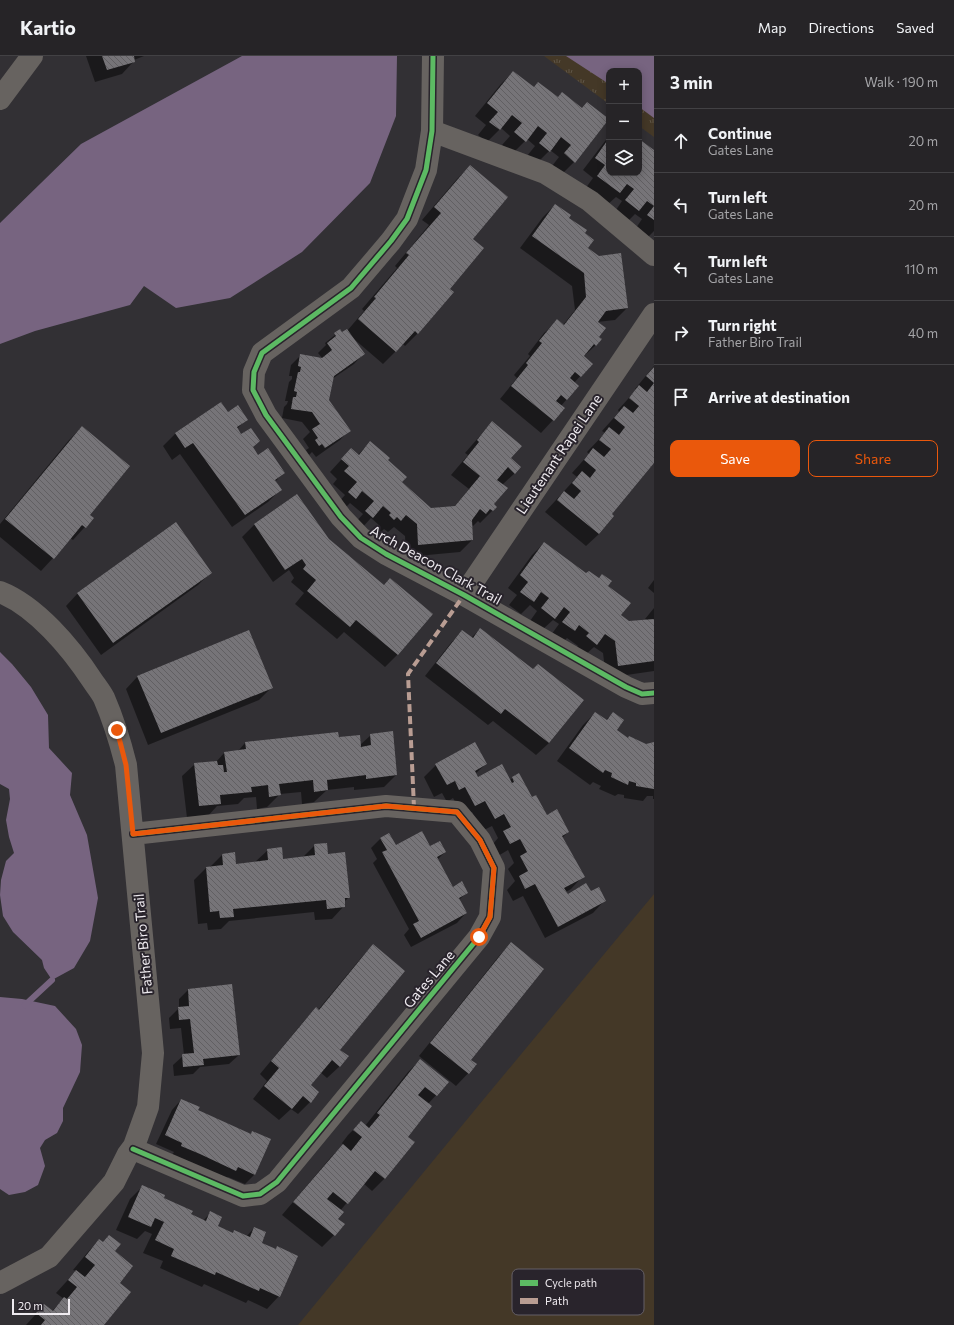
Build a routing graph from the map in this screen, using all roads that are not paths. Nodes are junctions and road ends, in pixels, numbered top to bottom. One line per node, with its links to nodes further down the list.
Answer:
1 (32, 56): 3 (street)
2 (433, 56): 4 (street)
3 (0, 99)
4 (432, 131): 5 (street); 8 (street, Arch Deacon Clark Trail)
5 (654, 256)
6 (654, 314): 8 (street, Lieutenant Rapei Lane)
7 (0, 592): 10 (street, Father Biro Trail)
8 (464, 595): 9 (street, Arch Deacon Clark Trail)
9 (654, 693)
10 (133, 834): 11 (street, Father Biro Trail); 11 (street, Gates Lane)
11 (133, 1149): 12 (street, Father Biro Trail)
12 (0, 1283)

